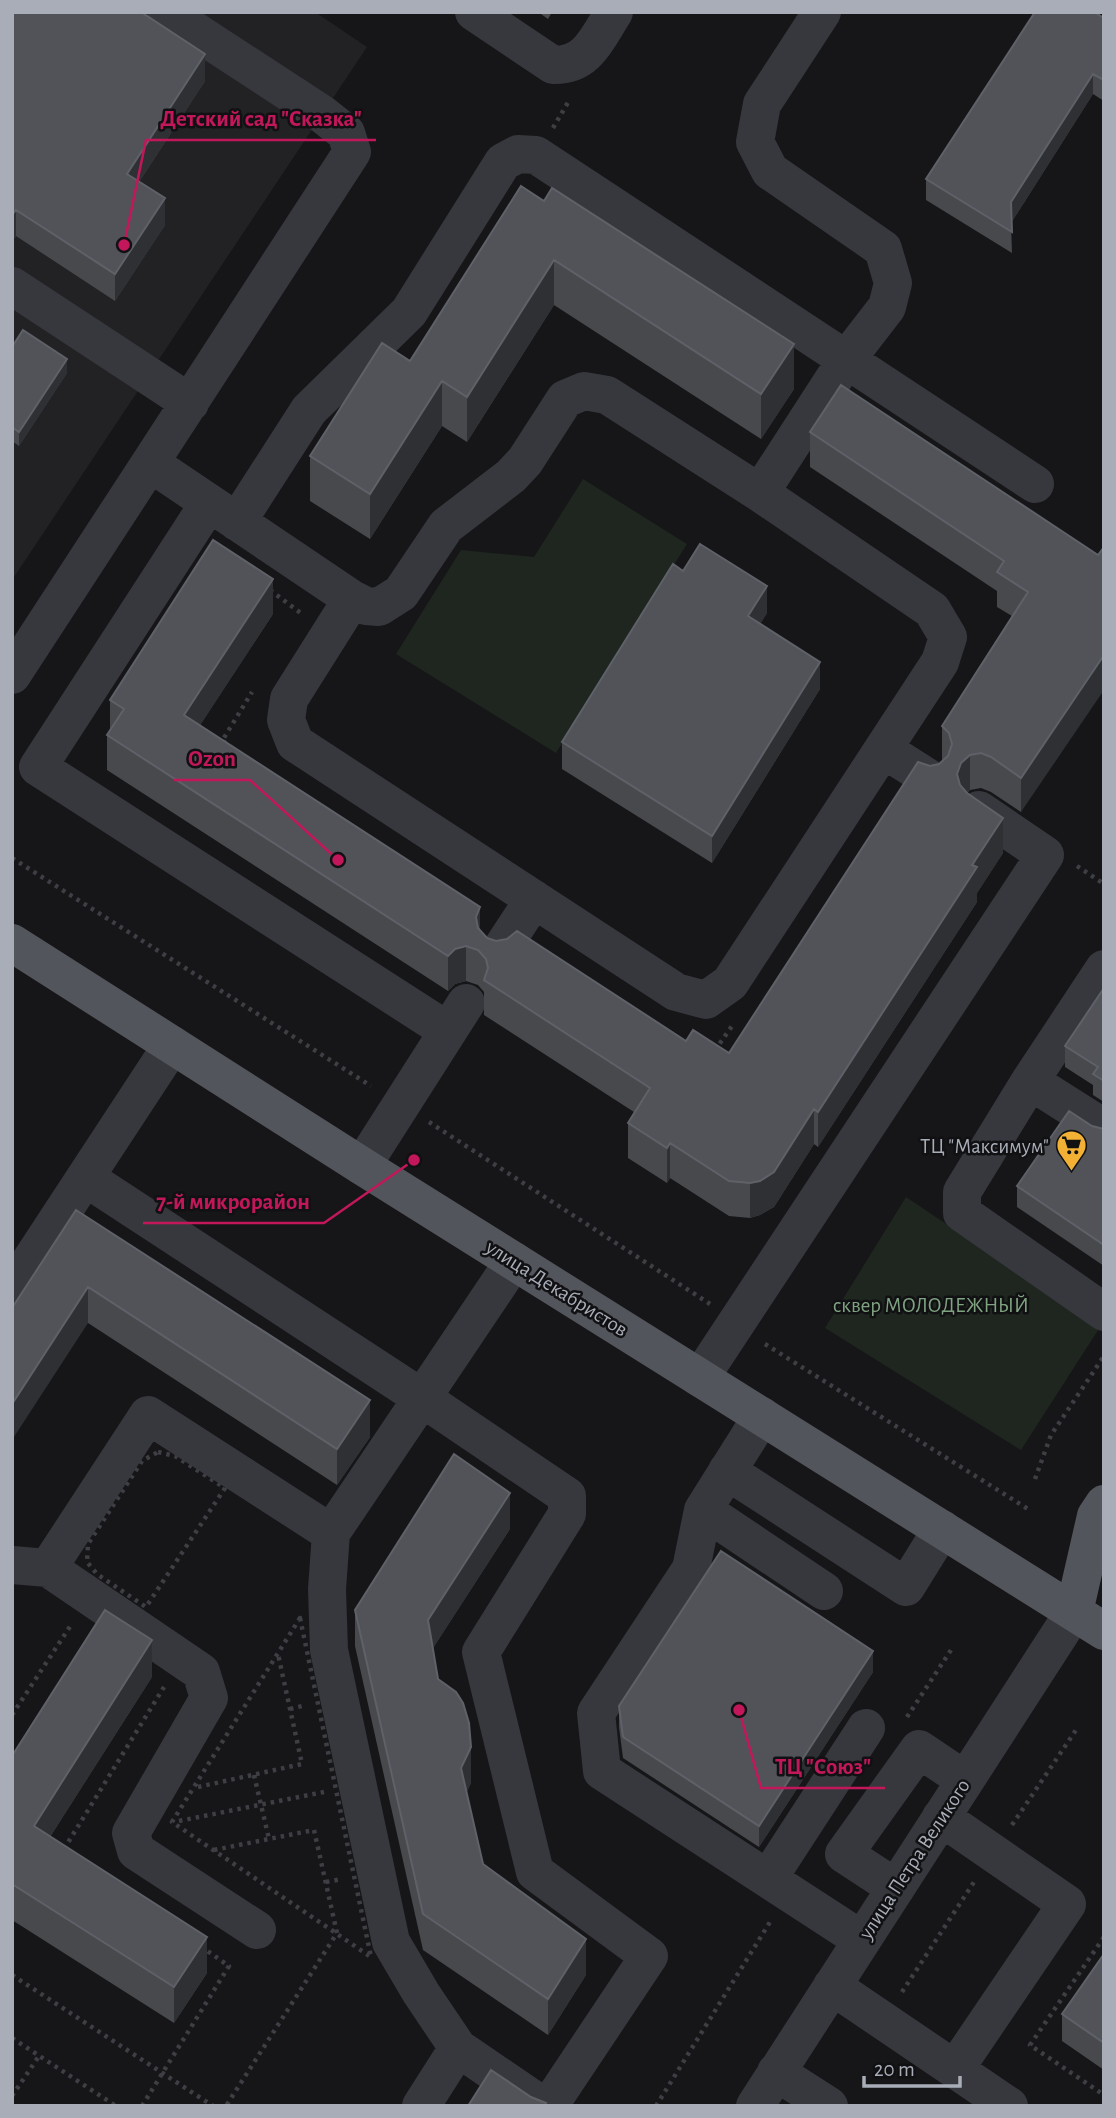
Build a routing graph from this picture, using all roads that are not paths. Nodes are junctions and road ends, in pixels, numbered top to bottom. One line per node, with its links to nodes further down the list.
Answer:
1 (166, 12): 7 (street)
2 (474, 12): 3 (street)
3 (614, 12)
4 (822, 12): 6 (street)
5 (12, 286): 7 (street)
6 (846, 360): 9 (street); 10 (street); 11 (street)
7 (190, 403): 8 (street)
8 (150, 463): 11 (street); 13 (street)
9 (1035, 484)
10 (760, 493): 12 (street); 14 (street)
11 (223, 513): 12 (street); 24 (street)
12 (352, 599): 17 (street)
13 (12, 675)
14 (883, 749): 15 (street); 17 (street)
15 (930, 779)
16 (979, 810): 29 (street)
17 (534, 899): 19 (street)
18 (12, 943): 21 (main road, улица Декабристов)
19 (498, 954)
20 (1104, 969): 22 (street)
21 (172, 1045): 24 (main road, улица Декабристов); 25 (street)
22 (1030, 1081): 23 (street); 28 (street)
23 (1104, 1128)
24 (362, 1166): 26 (main road, улица Декабристов)
25 (86, 1178): 27 (street); 30 (street)
26 (514, 1261): 29 (main road, улица Декабристов); 30 (street)
27 (12, 1289)
28 (1104, 1312)
29 (700, 1378): 31 (main road, улица Декабристов)
30 (422, 1398): 36 (street); 54 (street)
31 (762, 1416): 32 (street); 35 (main road, улица Декабристов)
32 (727, 1471): 34 (street); 35 (street)
33 (1104, 1504): 40 (main road)
34 (702, 1510): 39 (street); 44 (street)
35 (942, 1529): 40 (main road, улица Декабристов)
36 (331, 1533): 37 (street); 49 (street)
37 (22, 1567): 46 (street)
38 (1104, 1576): 40 (main road)
39 (824, 1591)
40 (1089, 1622): 42 (street, улица Петра Великого)
41 (866, 1728): 44 (street)
42 (965, 1780): 43 (street, улица Петра Великого); 45 (street)
43 (941, 1817): 45 (street, улица Петра Великого); 50 (street)
44 (768, 1878): 47 (street)
45 (895, 1888): 47 (street, улица Петра Великого)
46 (257, 1930)
47 (862, 1940): 48 (street, улица Петра Великого)
48 (832, 1986): 50 (street); 51 (street, улица Петра Великого)
49 (458, 2048): 52 (street); 53 (street)
50 (955, 2069): 57 (street)
51 (776, 2072): 55 (street, улица Петра Великого); 56 (street)
52 (421, 2106)
53 (543, 2106)
54 (549, 2106)
55 (755, 2106)
56 (829, 2106)
57 (1009, 2106)

